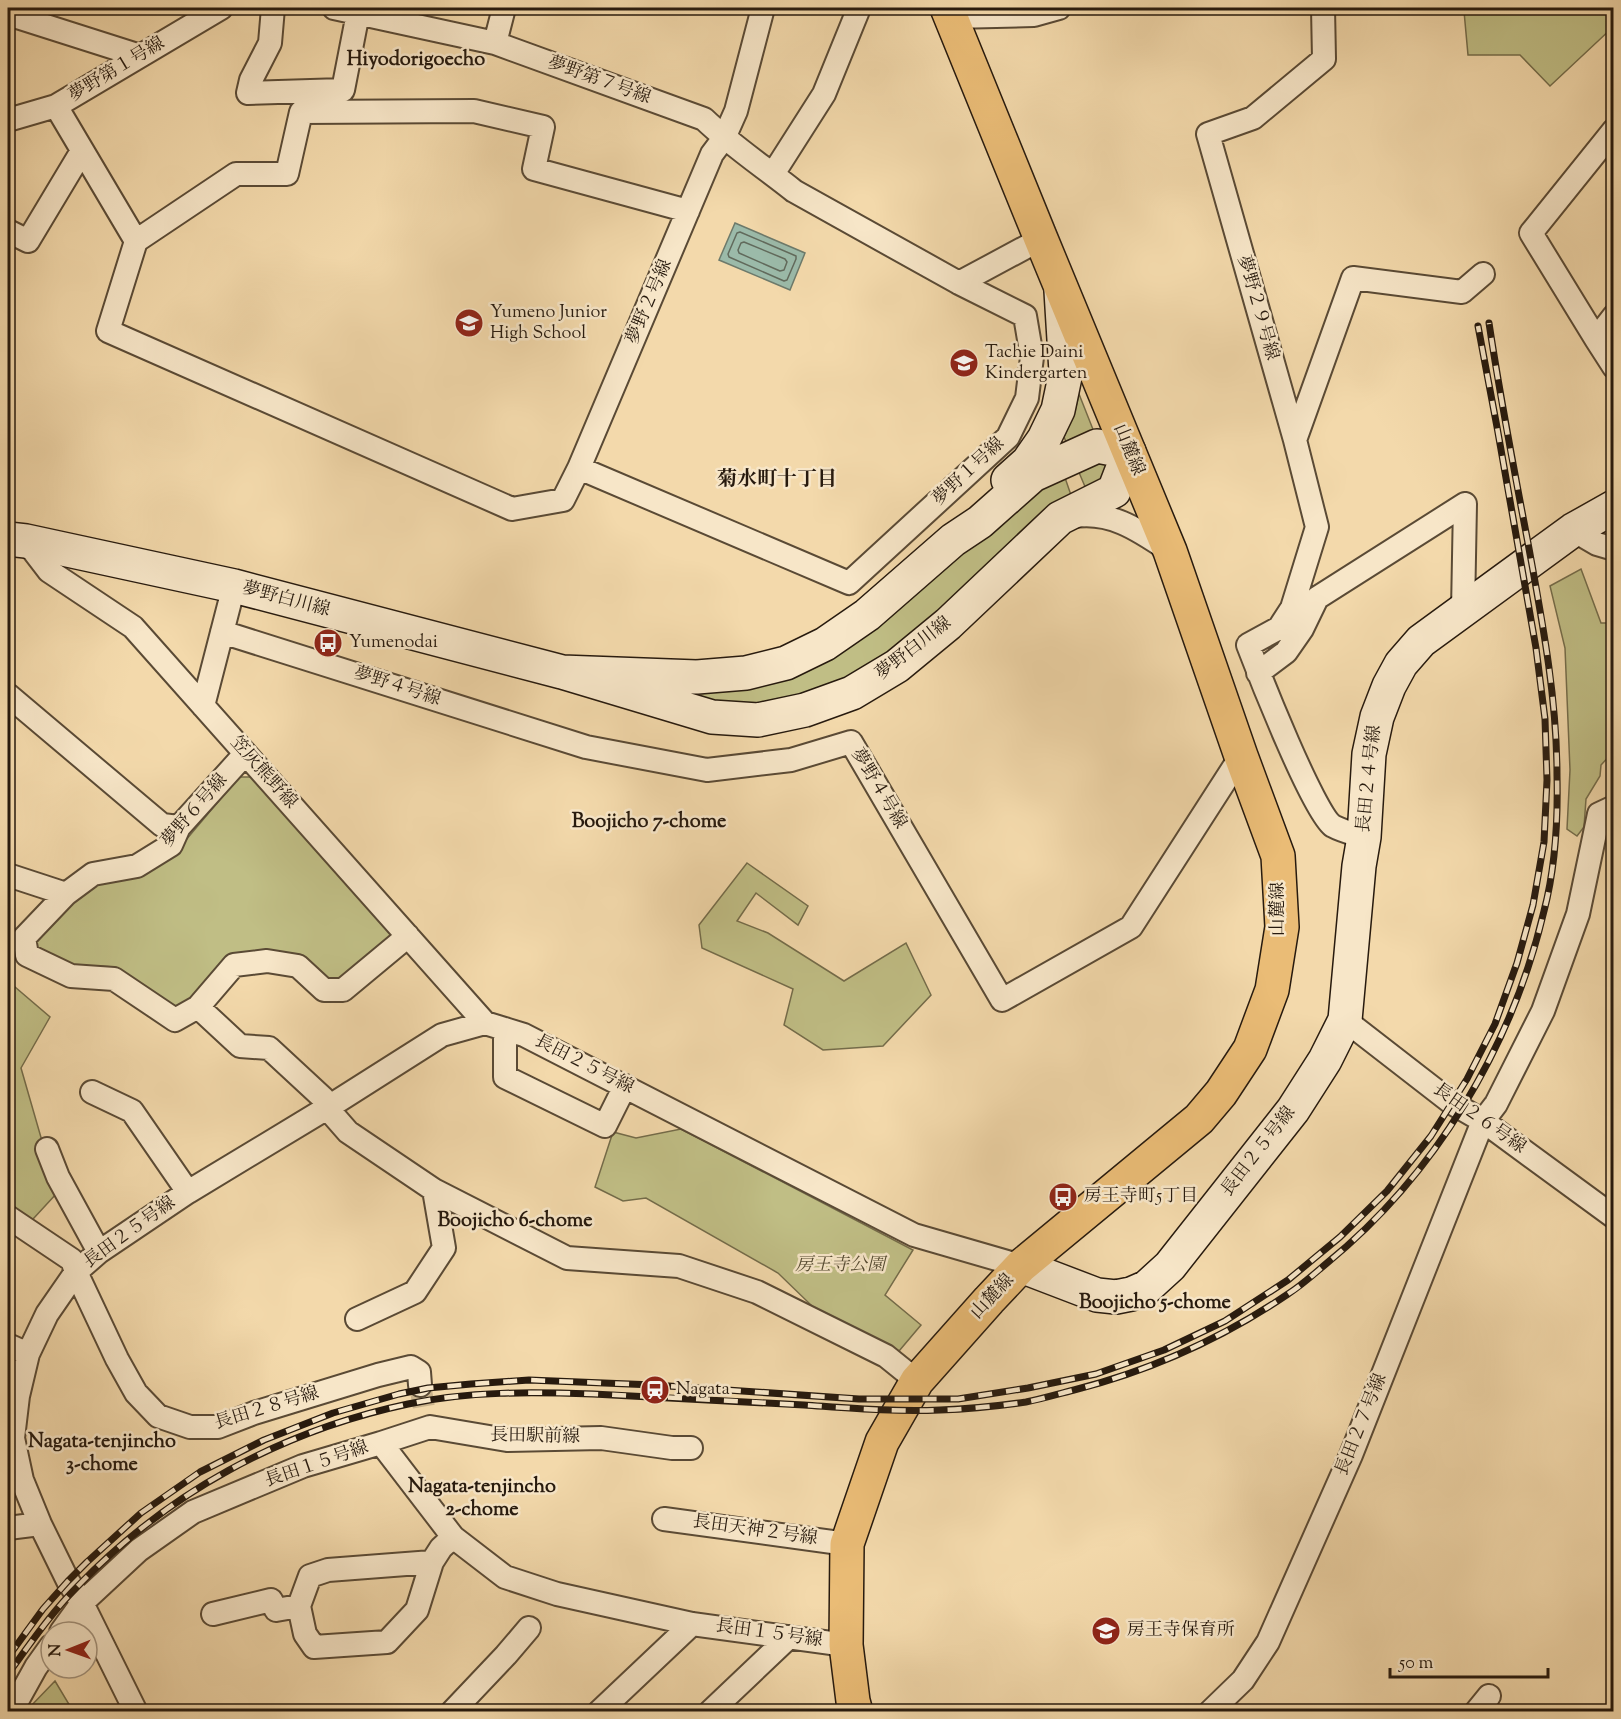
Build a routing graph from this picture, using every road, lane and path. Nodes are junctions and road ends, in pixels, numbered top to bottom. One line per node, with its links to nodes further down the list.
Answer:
1 (221, 8): 13 (street, 夢野第１号線)
2 (273, 8): 10 (street)
3 (334, 8): 10 (street, 夢野第７号線)
4 (504, 8): 12 (street)
5 (763, 8): 17 (street)
6 (859, 8): 19 (street)
7 (1059, 8): 9 (street)
8 (1323, 8): 30 (street, 夢野２９号線)
9 (950, 12): 22 (main road, 山麓線)
10 (358, 13): 12 (street, 夢野第７号線)
11 (8, 14): 13 (street)
12 (495, 43): 17 (street, 夢野第７号線)
13 (140, 56): 14 (street, 夢野第１号線)
14 (56, 106): 15 (street, 夢野第１号線); 18 (street)
15 (8, 120)
16 (1614, 130): 28 (street)
17 (724, 138): 19 (street, 夢野１号線); 20 (street, 夢野２号線)
18 (82, 151): 21 (street); 23 (street)
19 (773, 174): 25 (street, 夢野１号線)
20 (688, 211): 23 (street); 32 (street, 夢野２号線)
21 (8, 231)
22 (1041, 239): 25 (street); 26 (main road, 山麓線)
23 (136, 241): 32 (street, 夢野２号線)
24 (1483, 274): 30 (street)
25 (959, 283): 32 (street, 夢野１号線)
26 (1061, 287): 31 (main road, 山麓線); 37 (street, 夢野白川線)
27 (1614, 316): 28 (street)
28 (1596, 339): 29 (street)
29 (1614, 367)
30 (1294, 440): 44 (street, 夢野２９号線)
31 (1129, 452): 34 (street, 夢野白川線); 37 (street, 夢野白川線); 39 (main road, 山麓線)
32 (579, 468)
33 (1614, 507): 35 (street, 長田２４号線)
34 (1060, 518): 39 (street); 43 (street, 夢野白川線)
35 (1573, 530): 38 (street); 41 (street, 長田２４号線)
36 (17, 540): 40 (street, 夢野白川線); 46 (street, 笠灰熊野線)
37 (953, 540): 43 (street, 夢野白川線)
38 (1614, 549)
39 (1170, 551): 48 (main road, 山麓線)
40 (234, 586): 42 (street); 43 (street, 夢野白川線)
41 (1462, 610): 44 (street); 51 (street, 長田２４号線)
42 (222, 632): 46 (street); 48 (street, 夢野４号線)
43 (562, 672)
44 (1258, 673): 51 (street)
45 (8, 695): 50 (street)
46 (203, 706): 47 (street, 笠灰熊野線)
47 (245, 754): 50 (street, 夢野６号線); 54 (street, 笠灰熊野線)
48 (1241, 756): 68 (main road, 山麓線)
49 (1614, 807): 61 (street, 長田２７号線)
50 (179, 827): 53 (street, 夢野６号線)
51 (1364, 837): 56 (street, 長田２４号線)
52 (8, 875): 53 (street)
53 (66, 894): 55 (street, 夢野６号線)
54 (408, 936): 55 (street, 夢野６号線); 57 (street, 笠灰熊野線)
55 (198, 1007): 60 (street)
56 (1345, 1020): 61 (street, 長田２６号線); 68 (street, 長田２５号線)
57 (495, 1026): 58 (street, 長田２５号線); 58 (street); 60 (street, 長田２５号線)
58 (625, 1086): 68 (street, 長田２５号線)
59 (92, 1092): 64 (street)
60 (327, 1108): 63 (street); 64 (street, 長田２５号線)
61 (1483, 1121): 66 (street, 長田２６号線); 97 (street, 長田２７号線)
62 (47, 1149): 67 (street)
63 (434, 1191): 70 (street); 72 (street)
64 (188, 1192): 67 (street, 長田２５号線)
65 (8, 1217): 69 (street)
66 (1614, 1217)
67 (99, 1252): 69 (street, 長田２５号線)
68 (1021, 1266): 72 (main road, 山麓線)
69 (76, 1272): 71 (street, 長田２５号線); 73 (street, 長田２８号線)
70 (357, 1319)
71 (18, 1349): 77 (street, 長田２５号線)
72 (917, 1381): 80 (main road, 山麓線)
73 (420, 1385)
74 (381, 1443): 75 (street, 長田駅前線); 79 (street, 長田１５号線); 82 (street, 長田１５号線)
75 (691, 1448)
76 (664, 1519): 80 (street, 長田天神２号線)
77 (40, 1524): 78 (street); 82 (street, 長田２５号線)
78 (8, 1528)
79 (453, 1537): 81 (street); 86 (street, 長田１５号線)
80 (847, 1544): 89 (main road, 山麓線)
81 (432, 1562): 83 (street); 83 (street)
82 (82, 1604): 85 (street, 長田１５号線); 93 (street, 長田２５号線)
83 (299, 1606): 84 (street)
84 (213, 1614)
85 (70, 1620)
86 (692, 1624): 88 (street, 長田１５号線); 95 (street)
87 (529, 1628): 94 (street)
88 (789, 1637): 89 (street, 長田１５号線); 96 (street)
89 (846, 1645): 91 (main road, 山麓線)
90 (39, 1663): 92 (street)
91 (850, 1708)
92 (11, 1712)
93 (136, 1712)
94 (452, 1712)
95 (599, 1712)
96 (710, 1712)
97 (1210, 1712)

